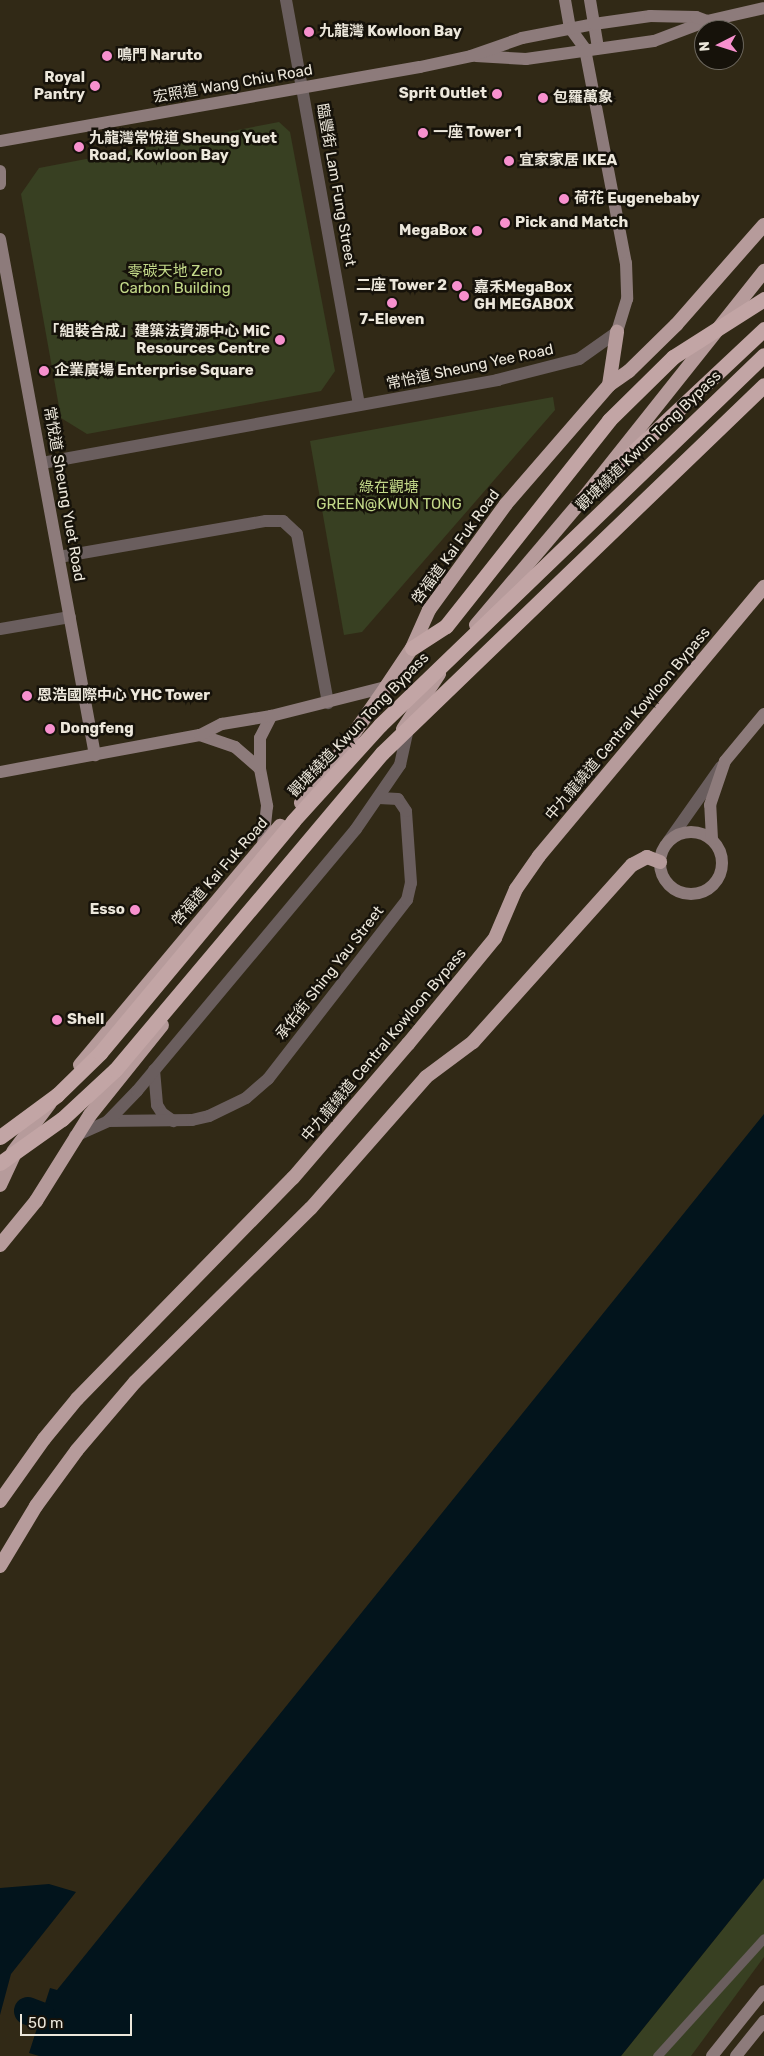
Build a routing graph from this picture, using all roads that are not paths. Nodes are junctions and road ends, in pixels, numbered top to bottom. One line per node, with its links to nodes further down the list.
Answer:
1 (286, 0): 12 (street, 臨豐街 Lam Fung Street)
2 (565, 0): 9 (main road)
3 (590, 0): 7 (main road)
4 (764, 8): 6 (main road, 宏照道 Wang Chiu Road)
5 (704, 20): 7 (main road, 宏照道 Wang Chiu Road)
6 (711, 20)
7 (594, 24): 9 (main road, 宏照道 Wang Chiu Road); 10 (main road)
8 (694, 26): 10 (main road, 宏照道 Wang Chiu Road)
9 (570, 28): 10 (main road); 11 (main road, 宏照道 Wang Chiu Road)
10 (592, 49): 11 (main road, 宏照道 Wang Chiu Road); 22 (main road)
11 (471, 56): 12 (main road, 宏照道 Wang Chiu Road)
12 (302, 88): 13 (main road, 宏照道 Wang Chiu Road); 26 (street, 臨豐街 Lam Fung Street)
13 (0, 141)
14 (0, 171): 15 (main road)
15 (0, 184)
16 (764, 225): 24 (highway, 啓福道 Kai Fuk Road)
17 (0, 239): 20 (main road, 常悅道 Sheung Yuet Road)
18 (762, 274): 28 (highway)
19 (764, 299): 33 (highway, bridge)
20 (6, 300): 27 (main road, 常悅道 Sheung Yuet Road)
21 (764, 329): 28 (highway)
22 (618, 332): 24 (highway); 26 (street, 常怡道 Sheung Yee Road)
23 (764, 354): 53 (highway, 觀塘繞道 Kwun Tong Bypass, bridge)
24 (609, 385): 33 (highway, 啓福道 Kai Fuk Road)
25 (764, 385): 55 (highway, bridge)
26 (359, 405): 27 (street, 常怡道 Sheung Yee Road)
27 (42, 463): 29 (main road, 常悅道 Sheung Yuet Road)
28 (582, 500): 38 (highway)
29 (59, 557): 31 (main road, 常悅道 Sheung Yuet Road); 35 (street)
30 (764, 587): 59 (highway, 中九龍繞道 Central Kowloon Bypass)
31 (70, 617): 32 (street); 40 (main road, 常悅道 Sheung Yuet Road)
32 (0, 629)
33 (412, 648): 34 (highway, 啓福道 Kai Fuk Road)
34 (386, 687): 35 (main road); 47 (highway, 啓福道 Kai Fuk Road)
35 (328, 703): 37 (main road)
36 (764, 714): 41 (main road)
37 (271, 716): 39 (main road); 42 (main road)
38 (411, 716): 44 (street); 52 (highway)
39 (200, 735): 40 (main road); 42 (main road)
40 (95, 755): 43 (main road)
41 (725, 761): 45 (main road); 46 (street)
42 (260, 769): 47 (main road)
43 (0, 772)
44 (378, 798): 49 (street); 50 (street, 承佑街 Shing Yau Street)
45 (712, 839): 46 (main road); 48 (main road)
46 (668, 842): 48 (main road)
47 (263, 845): 54 (highway, 啓福道 Kai Fuk Road)
48 (660, 862): 60 (highway)
49 (154, 1070): 50 (street); 51 (street)
50 (174, 1121): 51 (street, 承佑街 Shing Yau Street)
51 (108, 1122): 52 (street)
52 (75, 1136): 58 (highway)
53 (0, 1137)
54 (21, 1140): 56 (highway, 啓福道 Kai Fuk Road); 57 (highway)
55 (0, 1163)
56 (0, 1170)
57 (0, 1185)
58 (0, 1245)
59 (0, 1502)
60 (0, 1566)
61 (764, 1938): 64 (street)
62 (764, 1991): 65 (main road)
63 (764, 2021): 66 (main road)
64 (658, 2056)
65 (712, 2056)
66 (736, 2056)

